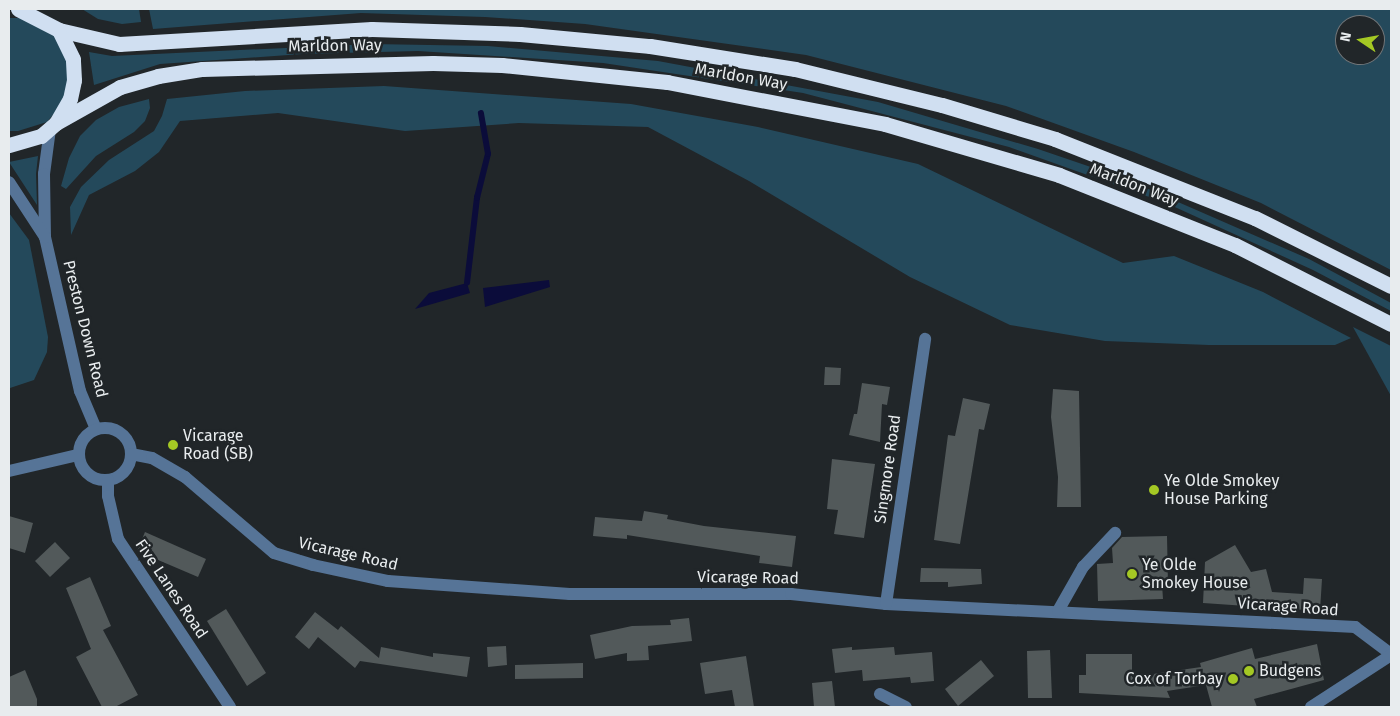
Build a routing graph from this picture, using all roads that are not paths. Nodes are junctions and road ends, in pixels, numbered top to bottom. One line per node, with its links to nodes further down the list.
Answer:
1 (18, 9): 2 (highway)
2 (41, 15): 3 (highway)
3 (59, 30): 4 (highway); 8 (highway, Marldon Way)
4 (53, 126): 5 (highway, Marldon Way); 7 (street, Preston Down Road); 9 (highway, Marldon Way)
5 (9, 145)
6 (9, 182): 7 (street, Preston Down Road)
7 (45, 237): 11 (street, Preston Down Road)
8 (1391, 286)
9 (1391, 324)
10 (925, 339): 17 (street, Singmore Road)
11 (96, 429): 12 (street); 13 (street)
12 (131, 454): 15 (street); 17 (street, Vicarage Road)
13 (78, 455): 14 (street); 15 (street)
14 (9, 471)
15 (108, 480): 21 (street, Five Lanes Road)
16 (1115, 533): 18 (street)
17 (886, 604): 18 (street, Vicarage Road)
18 (1058, 611): 19 (street, Vicarage Road)
19 (1391, 654): 23 (street)
20 (880, 694): 22 (street)
21 (230, 707)
22 (906, 707)
23 (1311, 707)

